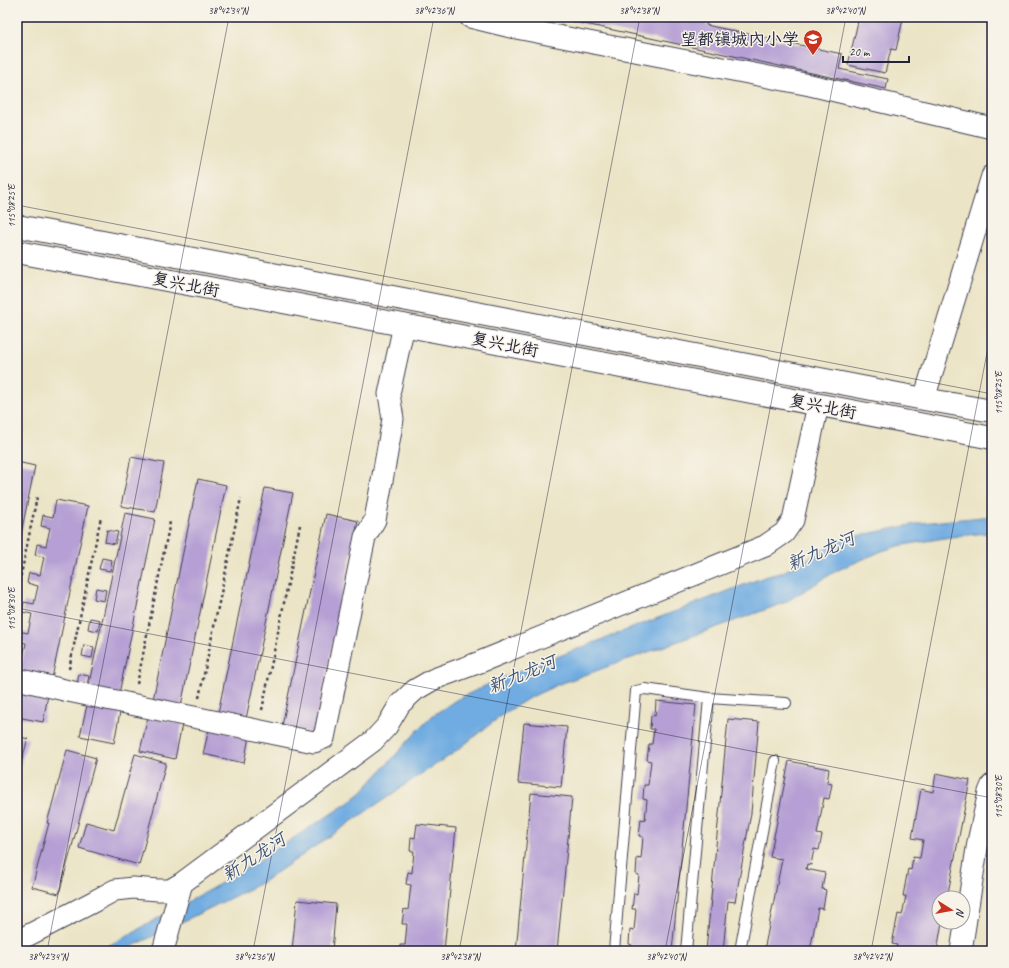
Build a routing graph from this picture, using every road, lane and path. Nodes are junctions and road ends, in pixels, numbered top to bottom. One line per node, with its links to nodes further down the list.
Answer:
1 (470, 17): 2 (street)
2 (992, 128)
3 (992, 176): 7 (street)
4 (17, 226): 7 (main road, 复兴北街)
5 (17, 252): 6 (main road, 复兴北街)
6 (404, 325): 8 (main road, 复兴北街); 23 (street)
7 (924, 399): 9 (main road, 复兴北街)
8 (818, 405): 10 (main road, 复兴北街); 26 (street)
9 (992, 411)
10 (992, 438)
11 (37, 497): 16 (path)
12 (240, 498): 22 (path)
13 (101, 517): 18 (path)
14 (170, 522): 21 (path)
15 (300, 525): 23 (path)
16 (17, 594)
17 (17, 679): 18 (street)
18 (65, 690): 21 (street)
19 (709, 698): 20 (lane); 29 (lane); 30 (lane)
20 (786, 703)
21 (133, 704): 22 (street)
22 (195, 717): 23 (street)
23 (258, 730)
24 (776, 761): 31 (lane)
25 (992, 785): 32 (street)
26 (180, 890): 27 (street); 28 (street)
27 (17, 942)
28 (164, 948)
29 (614, 951)
30 (686, 951)
31 (740, 951)
32 (962, 951)

